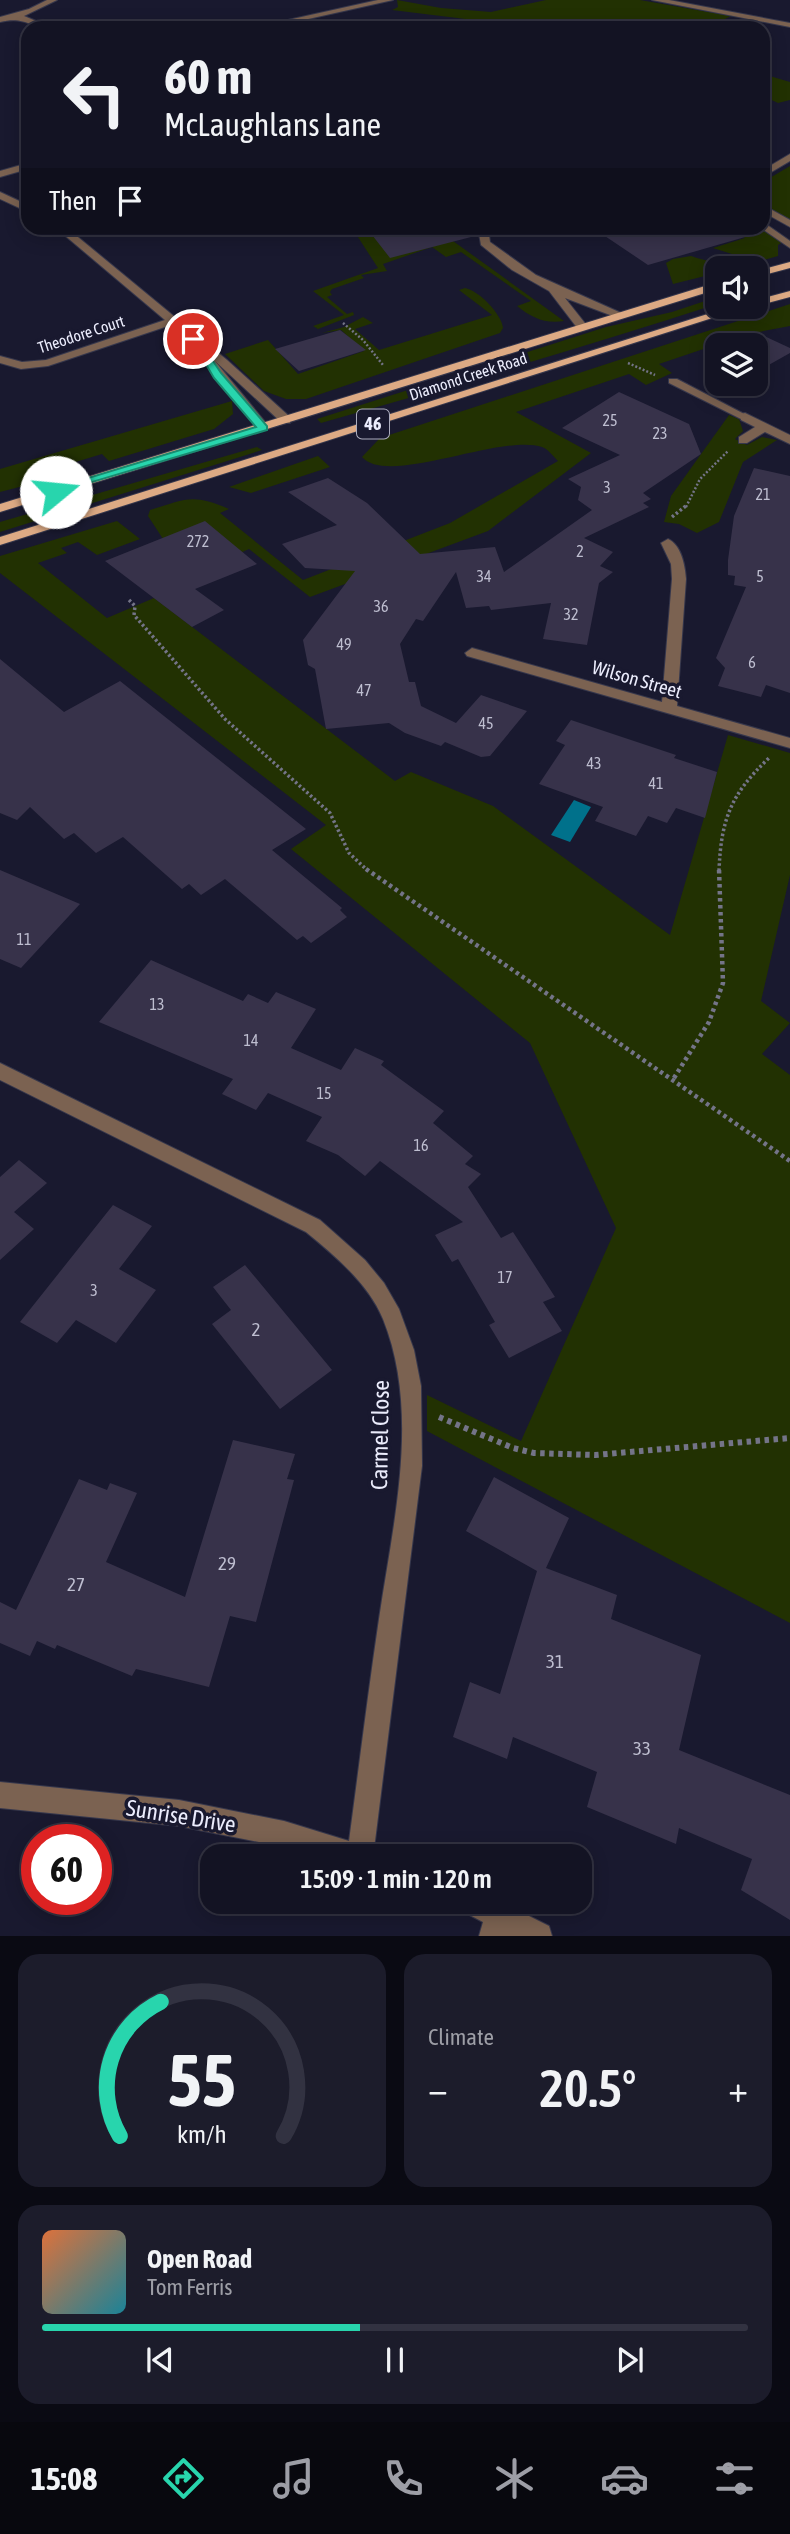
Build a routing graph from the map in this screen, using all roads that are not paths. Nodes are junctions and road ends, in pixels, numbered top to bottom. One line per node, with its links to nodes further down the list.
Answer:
1 (53, 0): 5 (street)
2 (656, 0): 9 (street)
3 (372, 1): 4 (street); 8 (street)
4 (391, 4)
5 (18, 16): 6 (street); 7 (street)
6 (0, 20)
7 (31, 21)
8 (286, 21)
9 (769, 21)
10 (770, 21): 11 (street)
11 (790, 25)
12 (790, 157): 14 (lane)
13 (21, 168): 15 (street)
14 (770, 170)
15 (0, 174)
16 (0, 195): 17 (street)
17 (21, 206)
18 (770, 212): 19 (lane)
19 (790, 224)
20 (770, 230): 23 (lane)
21 (69, 235): 32 (street)
22 (484, 235): 26 (street)
23 (790, 245)
24 (790, 265): 25 (main road)
25 (768, 271)
26 (546, 285): 30 (street); 33 (street)
27 (705, 289): 30 (main road, Diamond Creek Road / 46)
28 (790, 293): 29 (main road)
29 (768, 299)
30 (622, 316): 33 (main road, Diamond Creek Road / 46)
31 (705, 319): 43 (main road, Diamond Creek Road / 46)
32 (172, 321): 34 (street); 35 (street, Theodore Court)
33 (582, 327): 38 (main road, Diamond Creek Road / 46)
34 (193, 339): 38 (street); 40 (street)
35 (0, 359)
36 (673, 381): 37 (lane)
37 (745, 418): 39 (street)
38 (286, 420): 40 (main road, Diamond Creek Road / 46); 43 (main road)
39 (764, 427): 41 (street); 42 (street)
40 (264, 428): 43 (main road); 44 (main road, Diamond Creek Road / 46)
41 (743, 440)
42 (790, 440)
43 (303, 446): 45 (main road, Diamond Creek Road / 46)
44 (0, 509)
45 (0, 541)
46 (668, 543): 48 (street)
47 (472, 653): 48 (street, Wilson Street)
48 (669, 707): 49 (street, Wilson Street)
49 (790, 743)
50 (0, 1071): 53 (street, Carmel Close)
51 (0, 1795): 52 (street, Sunrise Drive)
52 (317, 1844)
53 (361, 1844)
54 (496, 1925): 55 (street)
55 (539, 1936)

